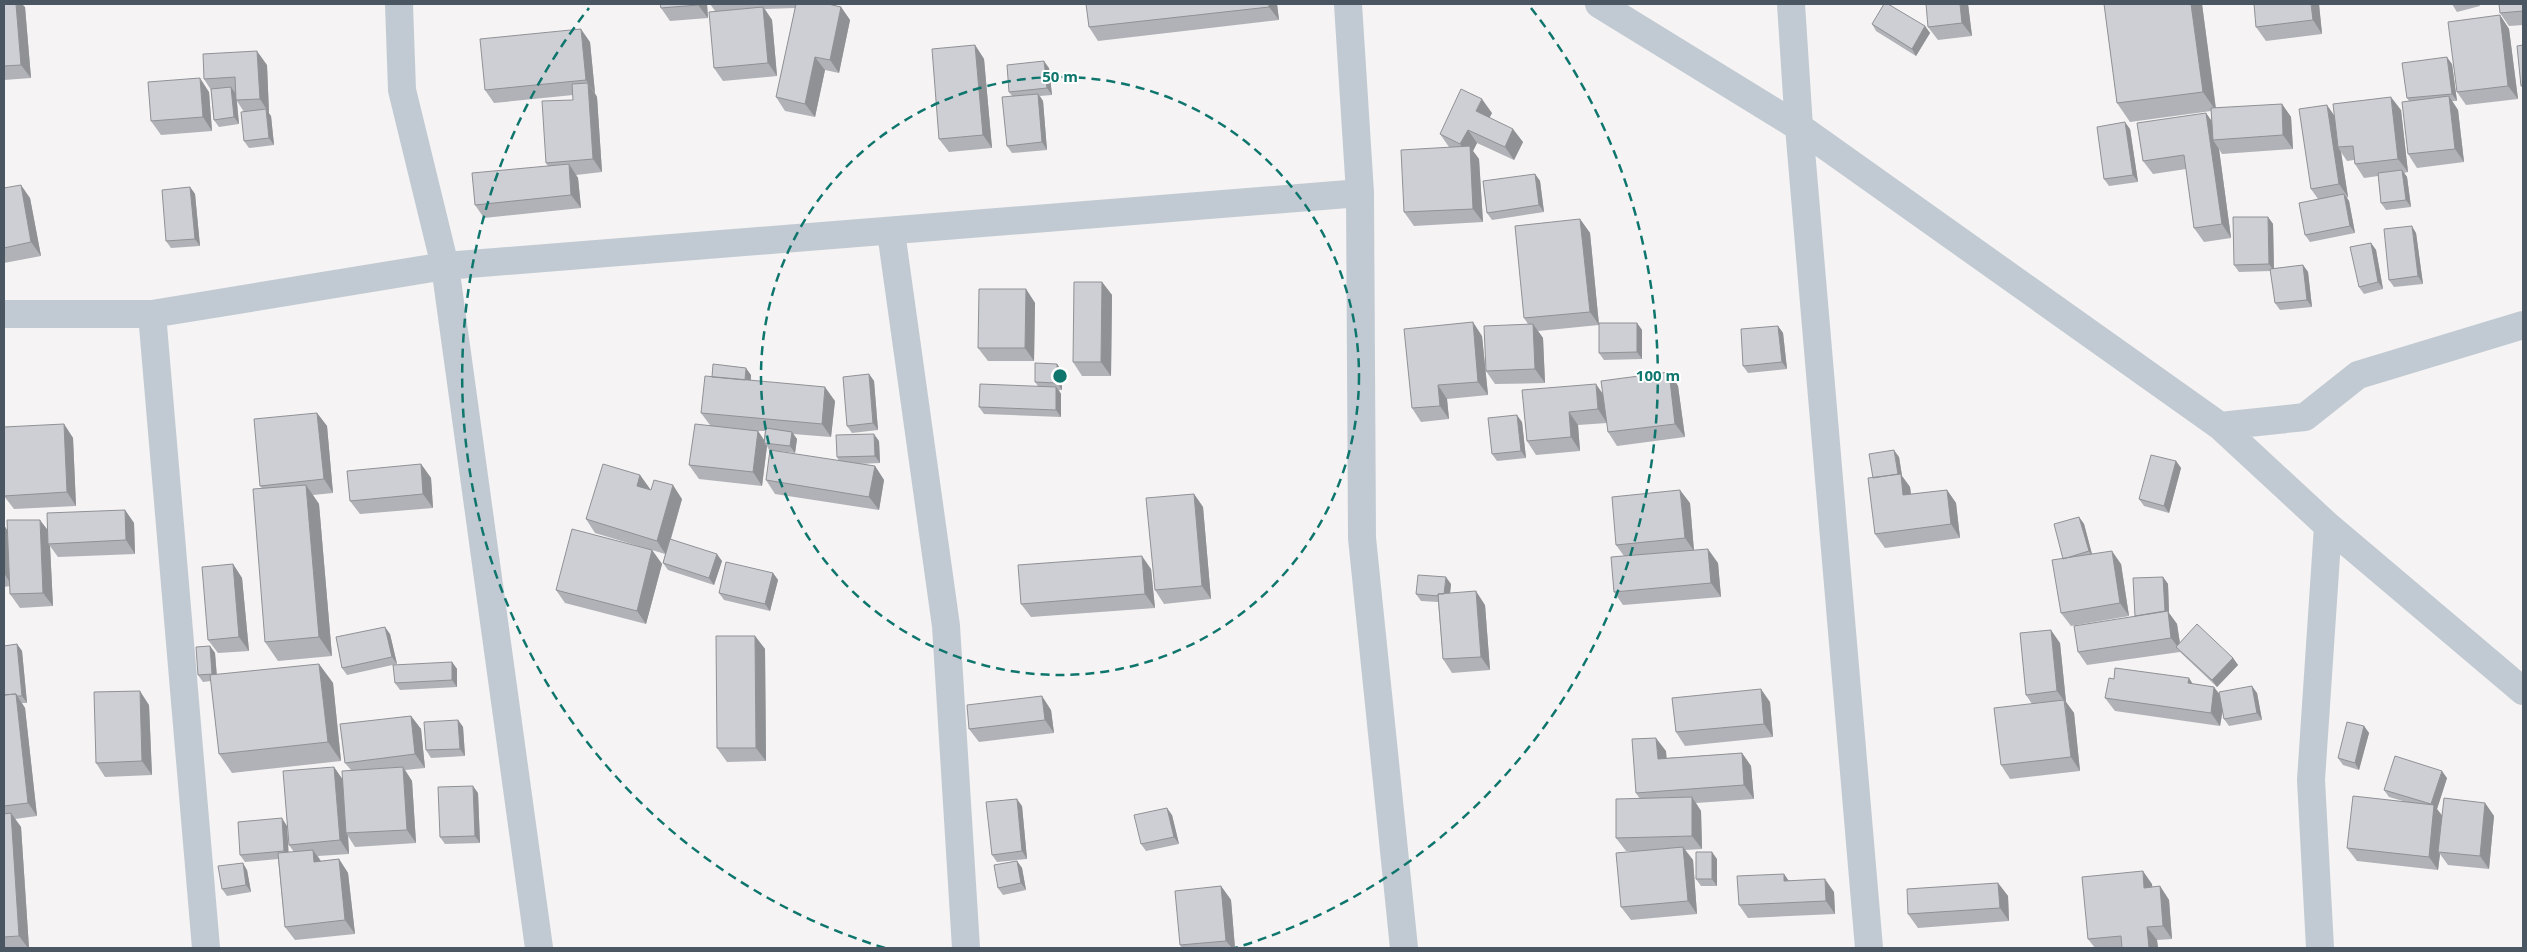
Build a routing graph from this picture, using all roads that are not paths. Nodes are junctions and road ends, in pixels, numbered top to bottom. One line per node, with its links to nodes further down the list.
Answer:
1 (399, 4): 8 (street)
2 (1348, 4): 6 (street)
3 (1599, 4): 5 (street)
4 (1791, 4): 5 (street)
5 (1799, 128): 12 (street); 19 (street)
6 (1360, 193): 7 (street); 18 (street)
7 (891, 232): 8 (street); 17 (street)
8 (445, 266): 10 (street); 16 (street)
9 (4, 314): 10 (street)
10 (152, 314): 15 (street)
11 (2523, 325): 12 (street)
12 (2220, 426): 13 (street)
13 (2328, 526): 14 (street); 20 (street)
14 (2523, 691)
15 (206, 948)
16 (539, 948)
17 (966, 948)
18 (1404, 948)
19 (1869, 948)
20 (2320, 948)

